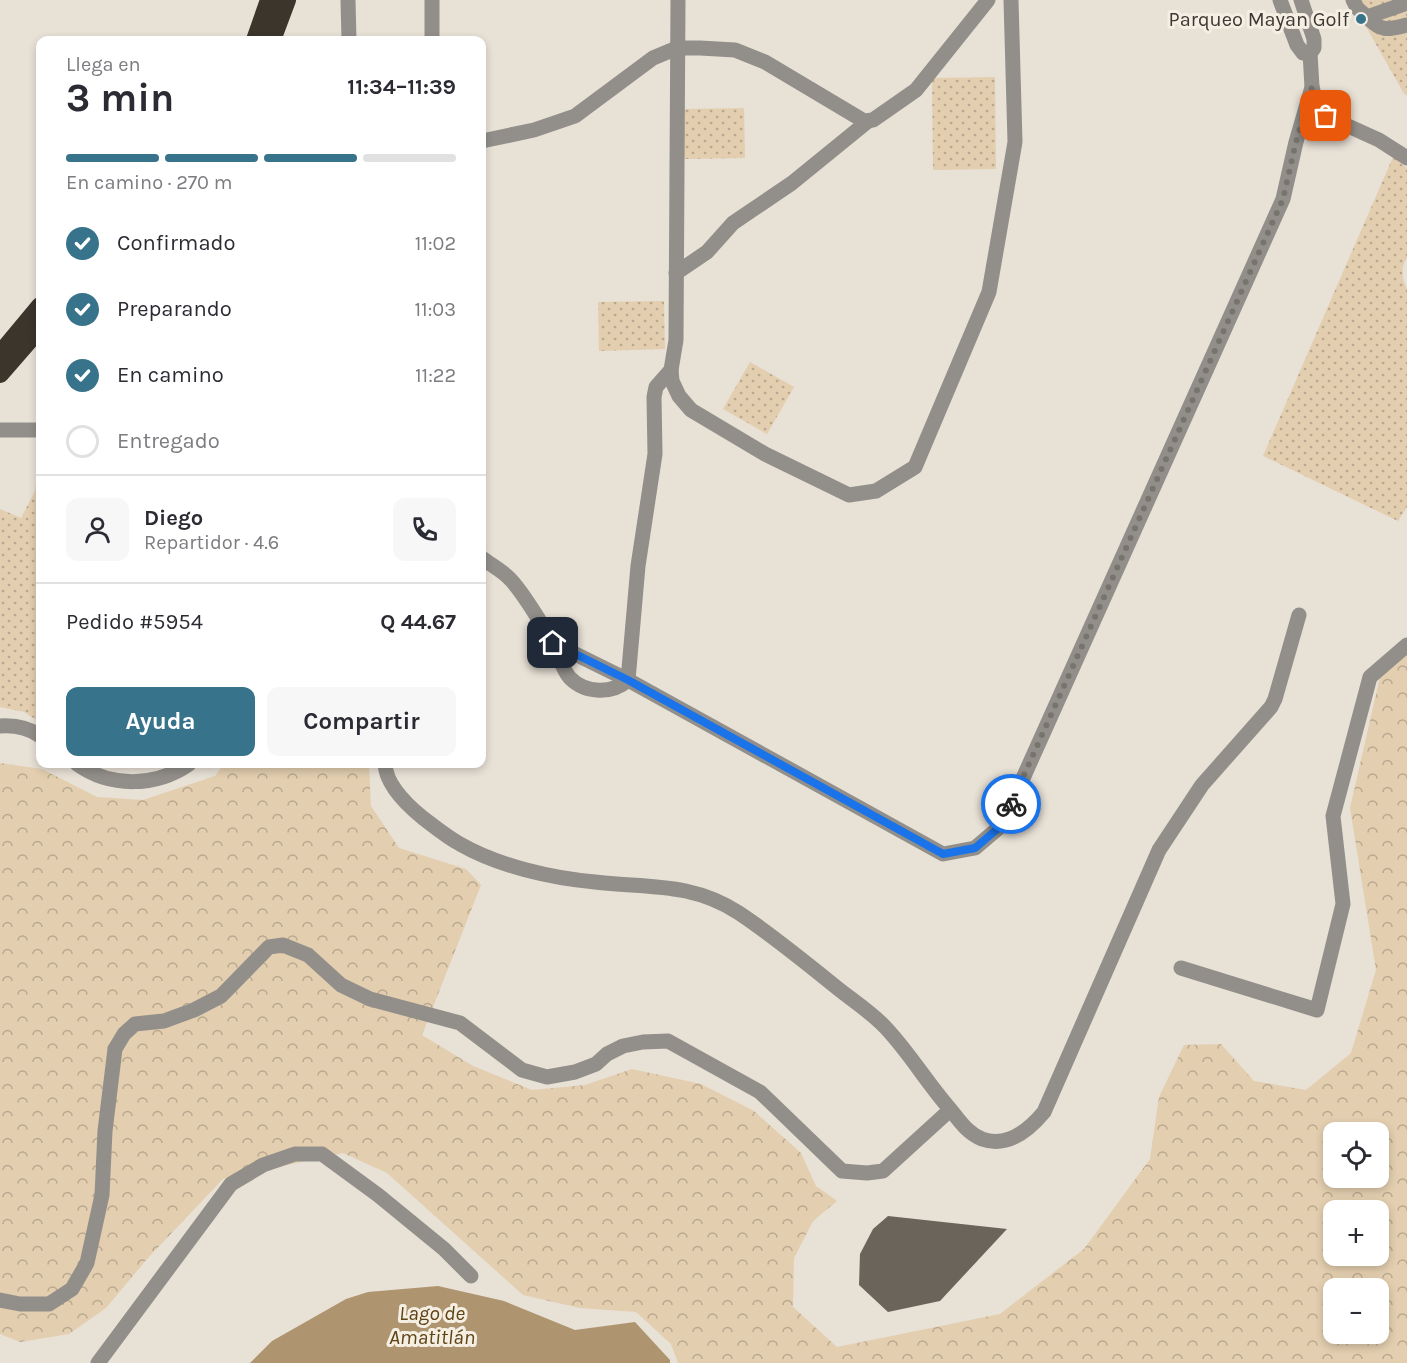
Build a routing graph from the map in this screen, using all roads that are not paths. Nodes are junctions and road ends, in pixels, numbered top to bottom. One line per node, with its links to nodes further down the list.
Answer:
1 (270, 0): 14 (highway)
2 (287, 0): 15 (highway)
3 (348, 0): 16 (street)
4 (432, 0): 17 (street)
5 (678, 0): 18 (street)
6 (988, 0): 21 (street)
7 (1011, 0): 28 (street)
8 (1280, 0): 19 (street)
9 (1300, 0): 19 (street)
10 (1353, 0): 12 (street)
11 (1407, 3): 12 (street)
12 (1367, 17): 13 (street)
13 (1407, 25)
14 (256, 36)
15 (274, 36)
16 (349, 36)
17 (432, 36)
18 (677, 48): 21 (street); 22 (street); 24 (street)
19 (1310, 53): 20 (street)
20 (1312, 87): 23 (street); 36 (street)
21 (867, 122): 24 (street)
22 (486, 140)
23 (1407, 158)
24 (676, 273): 28 (street)
25 (36, 311): 27 (highway)
26 (36, 333): 29 (highway)
27 (0, 354)
28 (671, 370): 36 (street)
29 (0, 374)
30 (0, 429): 31 (street)
31 (36, 430)
32 (486, 561): 34 (street)
33 (1299, 615): 43 (street)
34 (553, 643): 36 (street); 36 (street)
35 (1407, 645): 42 (street)
36 (628, 680)
37 (0, 726): 38 (street)
38 (36, 733)
39 (83, 768): 40 (street)
40 (182, 768)
41 (386, 768): 43 (street)
42 (1181, 968)
43 (950, 1110): 45 (street)
44 (471, 1276): 46 (street)
45 (0, 1300)
46 (98, 1363)

